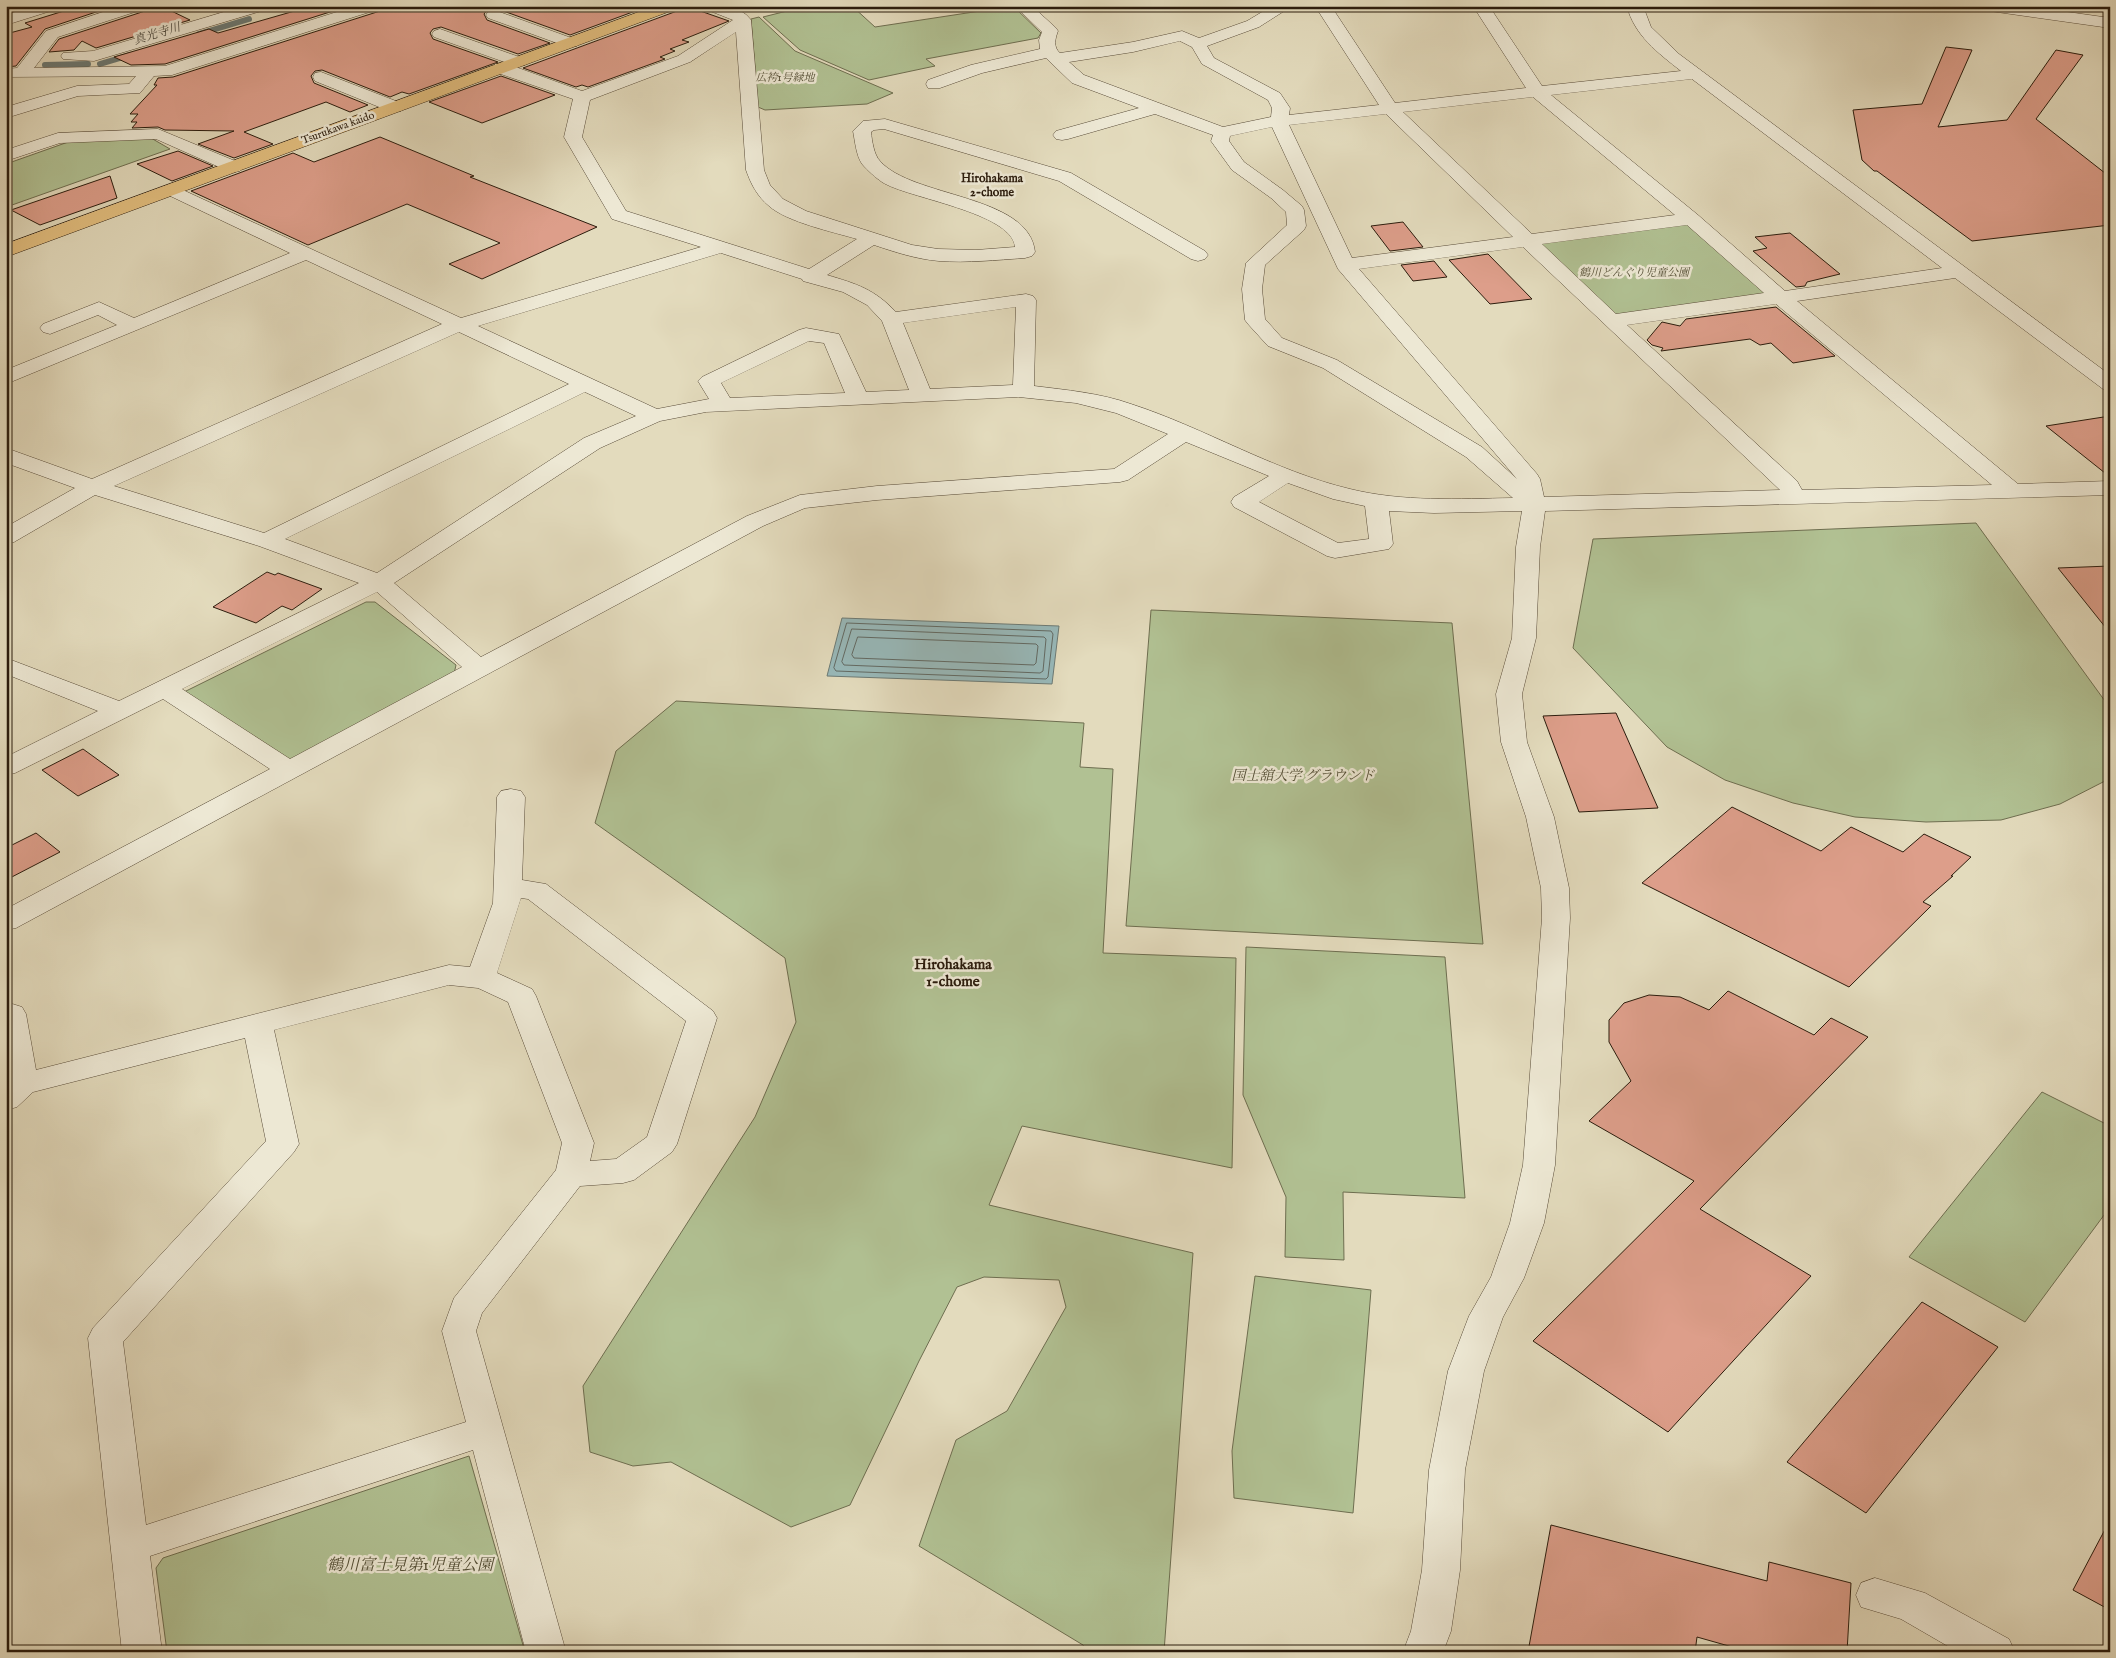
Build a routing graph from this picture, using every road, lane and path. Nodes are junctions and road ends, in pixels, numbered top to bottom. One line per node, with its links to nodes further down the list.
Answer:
1 (51, 6): 14 (street)
2 (138, 6): 22 (street)
3 (262, 6): 22 (street)
4 (373, 6): 25 (street)
5 (670, 6): 19 (main road, Tsurukawa kaido)
6 (712, 6): 16 (street)
7 (1023, 6): 21 (street)
8 (1284, 6): 20 (street)
9 (1323, 6): 34 (street)
10 (1481, 6): 30 (street)
11 (1628, 6): 12 (street)
12 (1636, 6): 27 (street)
13 (1990, 6): 17 (street)
14 (6, 20)
15 (495, 20): 19 (street)
16 (743, 20): 31 (street); 43 (street)
17 (2110, 23)
18 (440, 34): 23 (street)
19 (571, 43): 23 (main road, Tsurukawa kaido)
20 (1198, 44): 21 (street); 36 (street)
21 (1052, 55): 29 (street); 33 (street)
22 (35, 57): 26 (street)
23 (519, 62): 24 (main road, Tsurukawa kaido)
24 (501, 68): 31 (street); 32 (main road, Tsurukawa kaido)
25 (149, 71): 26 (street); 35 (street)
26 (14, 73)
27 (1695, 74): 30 (street); 50 (street)
28 (321, 77): 32 (street)
29 (934, 84)
30 (1537, 92): 34 (street); 42 (street)
31 (582, 97): 45 (street)
32 (395, 107): 40 (main road, Tsurukawa kaido)
33 (1156, 108): 37 (street); 38 (street)
34 (1391, 110): 36 (street); 44 (street)
35 (6, 113)
36 (1279, 123): 37 (street); 49 (street)
37 (1222, 133): 76 (street)
38 (1062, 135)
39 (6, 156): 40 (street)
40 (234, 167): 41 (main road, Tsurukawa kaido)
41 (172, 190): 46 (main road, Tsurukawa kaido); 47 (street)
42 (1691, 219): 44 (street); 52 (street)
43 (872, 238): 48 (street); 51 (street)
44 (1527, 240): 49 (street); 54 (street)
45 (722, 247): 51 (street); 55 (street)
46 (6, 251)
47 (306, 253): 55 (street); 56 (street)
48 (1198, 254)
49 (1345, 265): 76 (street)
50 (1958, 272): 52 (street); 60 (street)
51 (810, 277): 53 (street)
52 (1779, 296): 54 (street); 73 (street)
53 (891, 320): 61 (street); 62 (street)
54 (1611, 321): 74 (street)
55 (458, 324): 59 (street); 71 (street)
56 (133, 325): 57 (street); 58 (street)
57 (50, 328)
58 (6, 378)
59 (585, 384): 65 (street); 78 (street)
60 (2110, 385)
61 (1024, 391): 62 (street); 66 (street)
62 (922, 395): 63 (street)
63 (858, 399): 64 (street); 64 (street)
64 (724, 406): 65 (street)
65 (654, 416): 79 (street)
66 (1184, 433): 69 (street); 81 (street)
67 (6, 455): 68 (street)
68 (30, 464): 70 (street); 71 (street)
69 (1286, 475): 75 (street); 75 (street)
70 (6, 477)
71 (93, 487): 77 (street); 78 (street)
72 (2110, 488): 73 (street)
73 (2013, 491): 74 (street)
74 (1795, 498): 76 (street)
75 (1376, 502): 76 (street)
76 (1534, 504): 99 (street)
77 (6, 537)
78 (267, 541): 79 (street)
79 (378, 582): 81 (street); 82 (street)
80 (6, 665): 83 (street)
81 (479, 669): 85 (street)
82 (162, 688): 83 (street); 85 (street)
83 (118, 710): 84 (street)
84 (6, 767)
85 (290, 770): 88 (street)
86 (511, 798): 87 (street)
87 (508, 887): 89 (street); 93 (street)
88 (6, 922)
89 (481, 978): 91 (street); 93 (street)
90 (6, 1012): 92 (street)
91 (257, 1023): 92 (street); 95 (street)
92 (14, 1091)
93 (572, 1174): 94 (street)
94 (486, 1431): 95 (street); 98 (street)
95 (130, 1546): 97 (street)
96 (1875, 1595): 100 (street)
97 (142, 1652)
98 (546, 1652)
99 (1423, 1652)
100 (1995, 1652)

